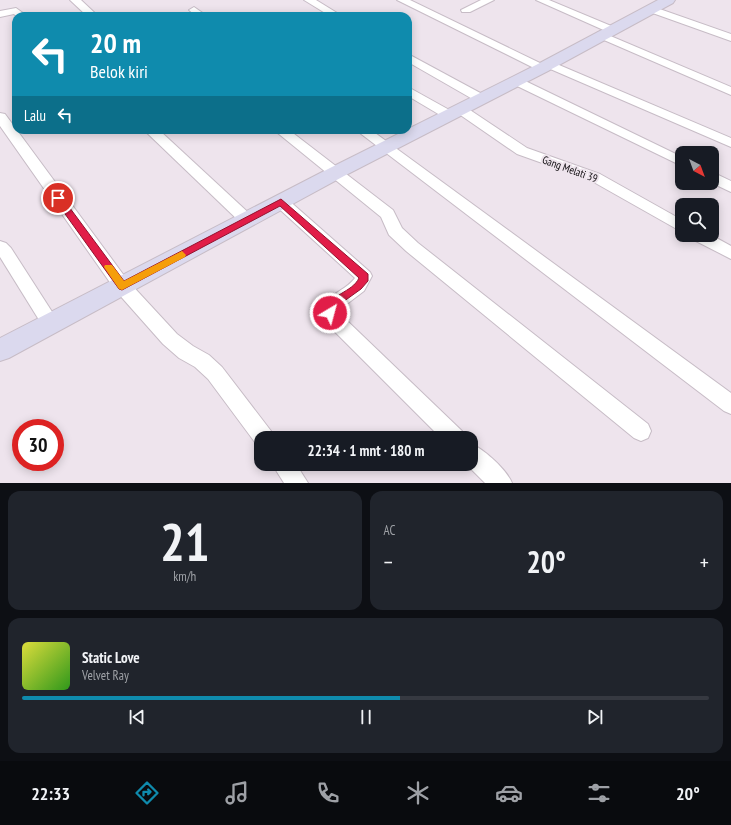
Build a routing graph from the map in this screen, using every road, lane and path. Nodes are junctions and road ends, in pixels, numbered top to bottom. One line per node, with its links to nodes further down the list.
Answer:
1 (75, 0): 9 (street)
2 (309, 0): 10 (street)
3 (402, 0): 15 (street)
4 (489, 0): 7 (street)
5 (541, 0): 12 (street)
6 (659, 5): 12 (street); 13 (street)
7 (466, 10)
8 (17, 12): 11 (street)
9 (88, 12)
10 (331, 12)
11 (0, 14)
12 (606, 33): 15 (street); 17 (street)
13 (731, 38)
14 (412, 59): 19 (street)
15 (545, 66): 16 (street); 27 (street)
16 (517, 81): 19 (street); 29 (street)
17 (731, 91)
18 (412, 93): 20 (street, Gang Melati 39)
19 (480, 98): 20 (street)
20 (455, 112): 28 (street); 35 (street, Gang Melati 39)
21 (0, 117): 22 (street)
22 (12, 134)
23 (12, 134): 39 (street)
24 (155, 134): 34 (street)
25 (286, 134): 30 (street)
26 (370, 134): 28 (street)
27 (731, 143)
28 (388, 147): 30 (street); 42 (street)
29 (675, 159)
30 (337, 172): 33 (street); 45 (street)
31 (719, 181): 32 (street)
32 (731, 187)
33 (281, 202): 34 (street); 44 (street)
34 (247, 220): 39 (street)
35 (675, 222)
36 (711, 242): 38 (street)
37 (0, 247): 40 (street)
38 (731, 253)
39 (122, 286): 40 (street); 43 (street)
40 (50, 323): 41 (street)
41 (0, 350)
42 (731, 405)
43 (259, 431)
44 (448, 431)
45 (641, 431)
46 (478, 461): 49 (street)
47 (288, 471): 48 (street)
48 (297, 483)
49 (501, 483)

